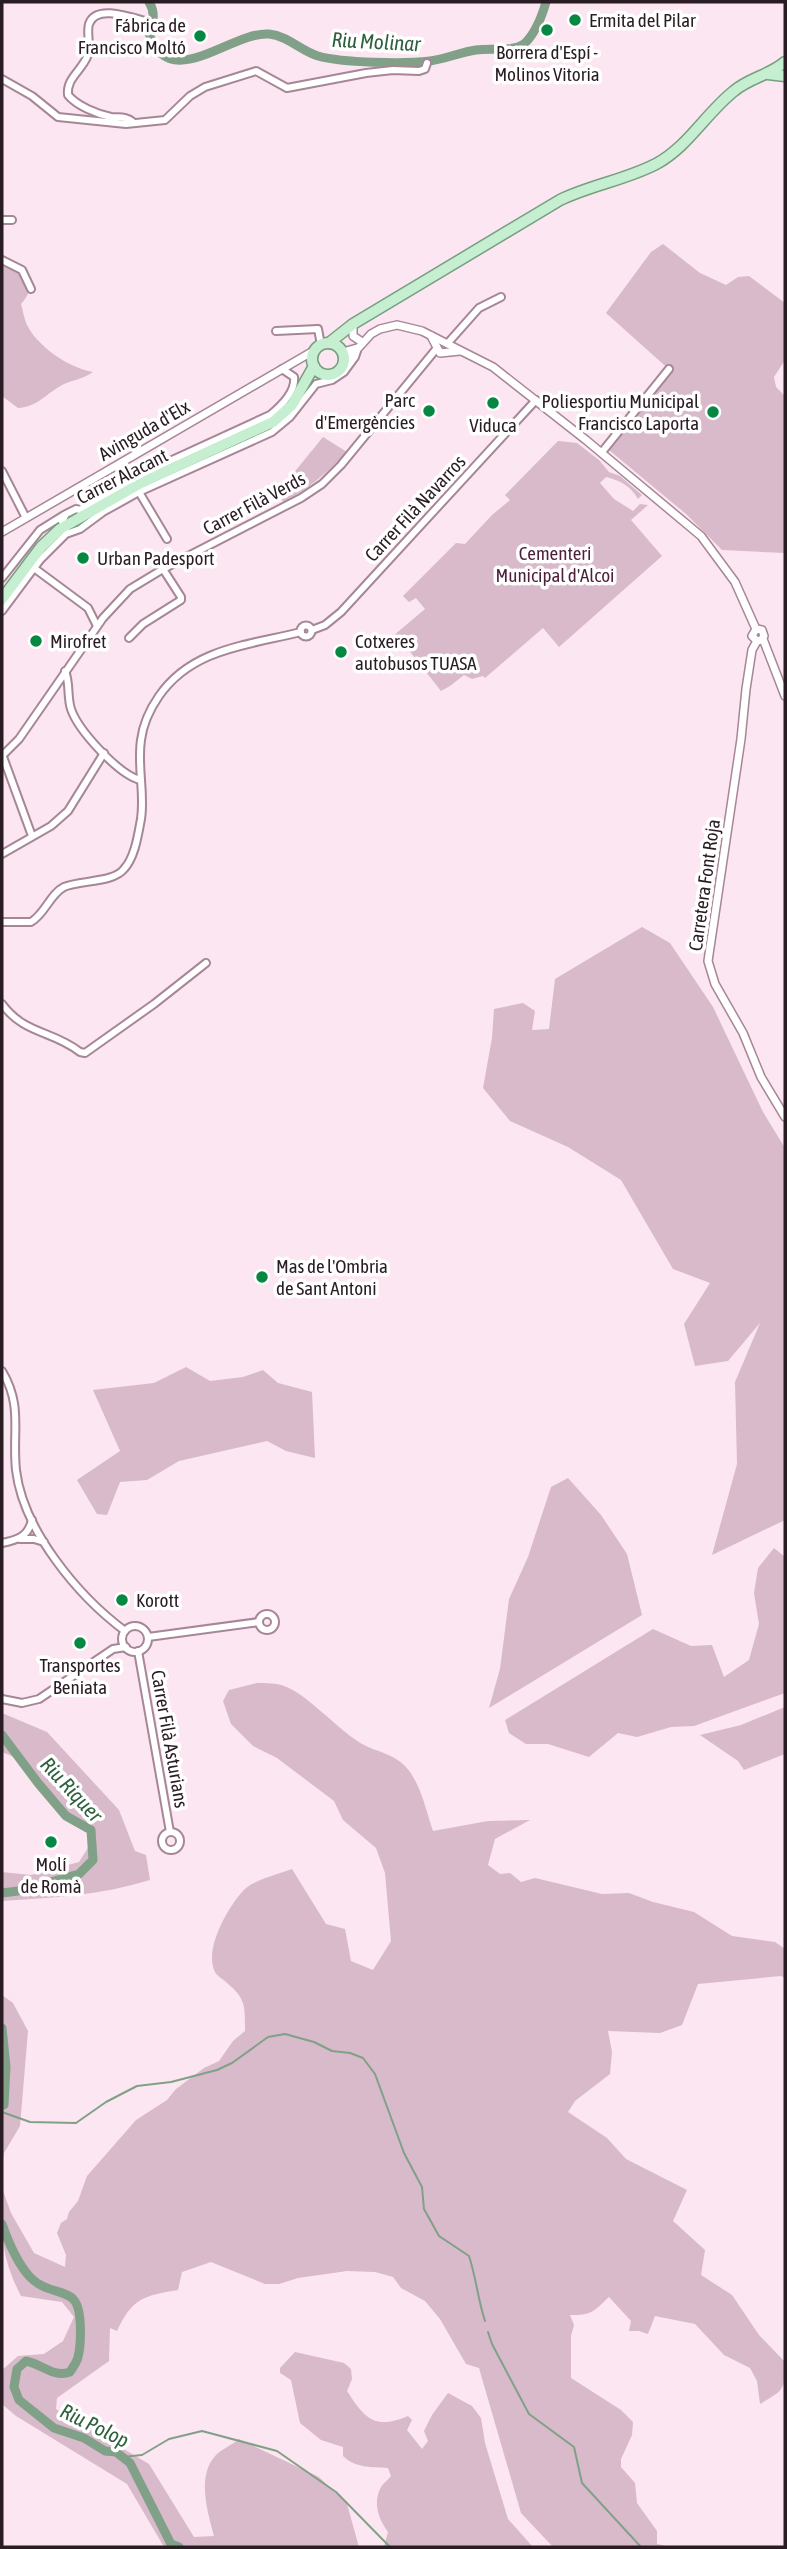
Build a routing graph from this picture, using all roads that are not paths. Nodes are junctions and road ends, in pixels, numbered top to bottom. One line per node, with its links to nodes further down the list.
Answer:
1 (156, 24): 7 (street)
2 (785, 62): 4 (main road)
3 (427, 63): 7 (street)
4 (767, 74): 5 (main road); 13 (main road)
5 (785, 76)
6 (2, 79): 7 (street)
7 (133, 122)
8 (2, 220): 9 (street)
9 (12, 220)
10 (2, 260): 11 (street)
11 (31, 289)
12 (501, 297): 16 (street, Carrer Filà Verds)
13 (349, 326): 15 (street); 17 (main road); 18 (main road)
14 (276, 331): 18 (street)
15 (360, 345): 16 (street); 17 (street); 19 (street); 25 (street, Carrer Alacant)
16 (443, 347): 22 (street); 35 (street, Carrer Filà Verds)
17 (342, 351): 18 (main road); 19 (main road)
18 (317, 356): 19 (main road); 20 (street, Avinguda d'Elx); 24 (main road, Carrer Alacant)
19 (343, 365)
20 (282, 369): 23 (street, Carrer Alacant); 30 (street, Avinguda d'Elx)
21 (669, 369): 26 (street)
22 (536, 400): 26 (street); 46 (street, Carrer Filà Navarros)
23 (270, 415): 24 (street, Carrer Alacant); 29 (street, Carrer Alacant)
24 (282, 416): 25 (street, Carrer Alacant); 29 (main road, Carrer Alacant)
25 (279, 427): 28 (street, Carrer Alacant)
26 (602, 453): 41 (street)
27 (2, 471): 30 (street)
28 (139, 492): 29 (street, Carrer Alacant); 33 (street)
29 (87, 515): 31 (main road, Carrer Alacant)
30 (25, 516): 32 (street, Avinguda d'Elx)
31 (64, 527): 34 (street, Carrer Alacant); 36 (street); 37 (main road, Carrer Alacant)
32 (2, 532)
33 (167, 539)
34 (34, 568): 38 (street, Carrer Alacant); 39 (street)
35 (163, 569): 39 (street, Carrer Filà Verds); 40 (street)
36 (2, 578)
37 (2, 599)
38 (2, 611)
39 (97, 626): 42 (street, Carrer Filà Verds)
40 (129, 638)
41 (760, 640): 43 (street); 52 (street, Carretera Font Roja)
42 (65, 671): 44 (street); 45 (street, Carrer Filà Verds)
43 (785, 696)
44 (104, 753): 46 (street); 47 (street)
45 (2, 755): 47 (street)
46 (139, 780): 49 (street)
47 (32, 836): 48 (street)
48 (2, 854)
49 (2, 922)
50 (206, 963): 51 (street)
51 (2, 1004)
52 (785, 1117)
53 (2, 1371): 54 (street)
54 (32, 1518): 55 (street); 56 (street)
55 (19, 1539): 56 (street); 57 (street)
56 (45, 1543): 59 (street)
57 (2, 1544)
58 (259, 1622): 60 (street)
59 (125, 1631): 60 (street); 61 (street)
60 (148, 1637): 62 (street)
61 (126, 1647): 62 (street); 63 (street)
62 (138, 1651): 64 (street, Carrer Filà Asturians)
63 (2, 1699)
64 (170, 1832)

